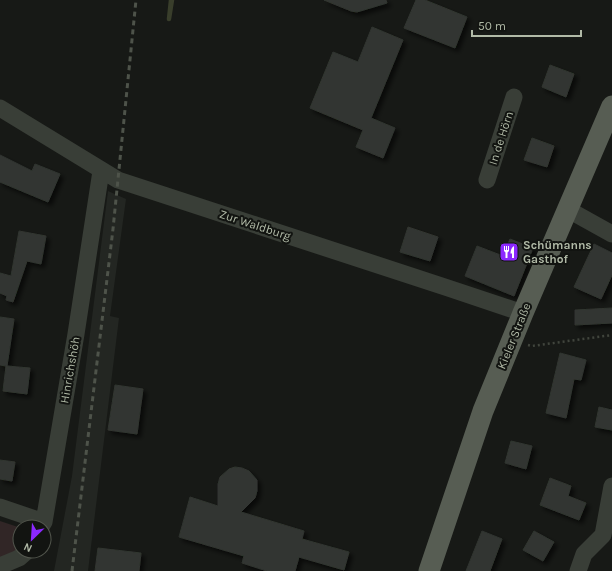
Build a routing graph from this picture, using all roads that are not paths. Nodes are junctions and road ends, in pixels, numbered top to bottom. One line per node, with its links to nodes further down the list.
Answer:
1 (514, 97): 5 (street, In de Hörn)
2 (612, 106): 6 (main road, Kieler Straße)
3 (0, 108): 4 (street, Zur Waldburg)
4 (101, 171): 8 (street, Zur Waldburg); 12 (street, Hinrichshöh)
5 (487, 180)
6 (566, 212): 7 (street); 8 (main road, Kieler Straße)
7 (612, 234)
8 (523, 313): 16 (main road, Kieler Straße)
9 (612, 486): 13 (street)
10 (0, 506): 11 (street, Hinrichshöh)
11 (31, 519)
12 (44, 519)
13 (608, 535): 17 (street)
14 (17, 559): 15 (street)
15 (0, 566)
16 (429, 571)
17 (578, 571)

